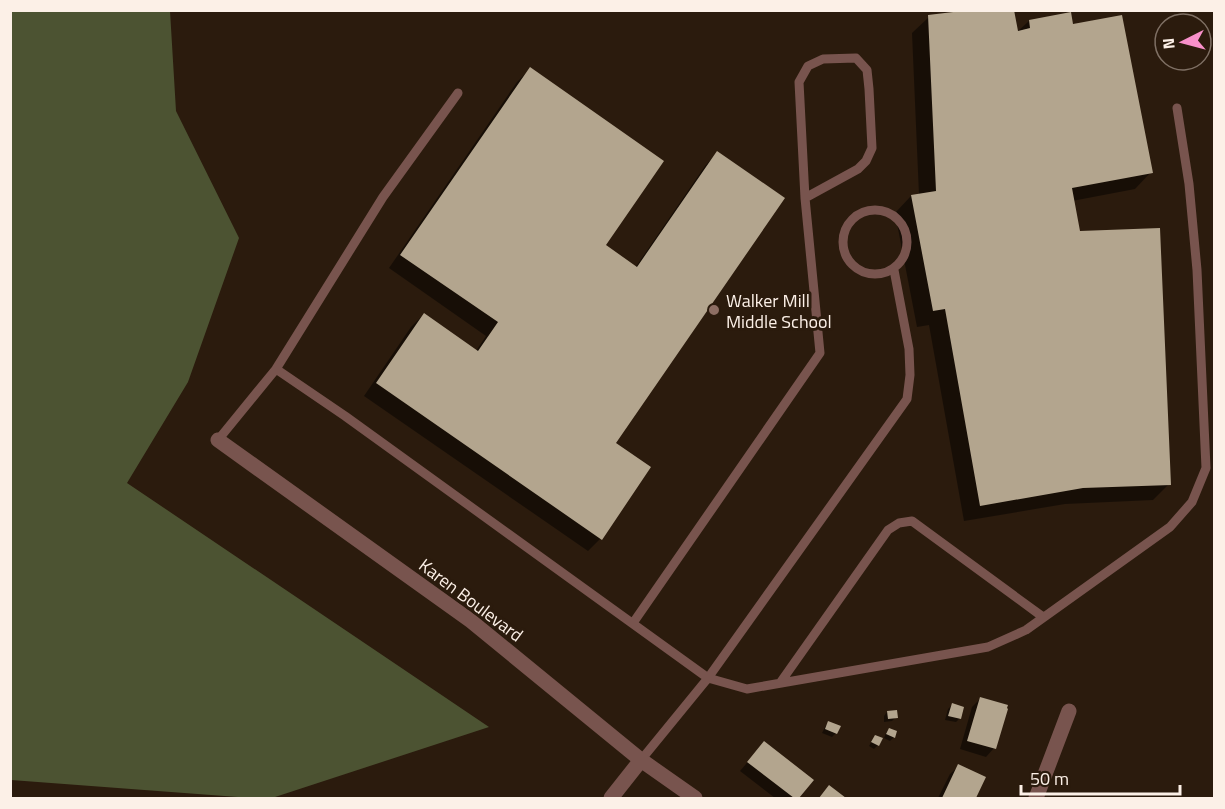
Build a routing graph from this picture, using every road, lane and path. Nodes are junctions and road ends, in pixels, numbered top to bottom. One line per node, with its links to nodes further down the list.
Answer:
1 (459, 93): 5 (lane)
2 (1177, 108): 7 (lane)
3 (805, 198): 3 (lane); 8 (lane)
4 (894, 270): 4 (lane); 9 (lane)
5 (276, 369): 6 (lane); 8 (lane)
6 (218, 440): 12 (street, Karen Boulevard)
7 (1043, 617): 10 (lane); 10 (lane)
8 (633, 623): 9 (lane)
9 (708, 678): 10 (lane); 12 (lane)
10 (780, 683)
11 (1069, 711): 15 (street)
12 (641, 760): 13 (street); 14 (street, Karen Boulevard)
13 (611, 798)
14 (695, 798)
15 (1036, 798)

